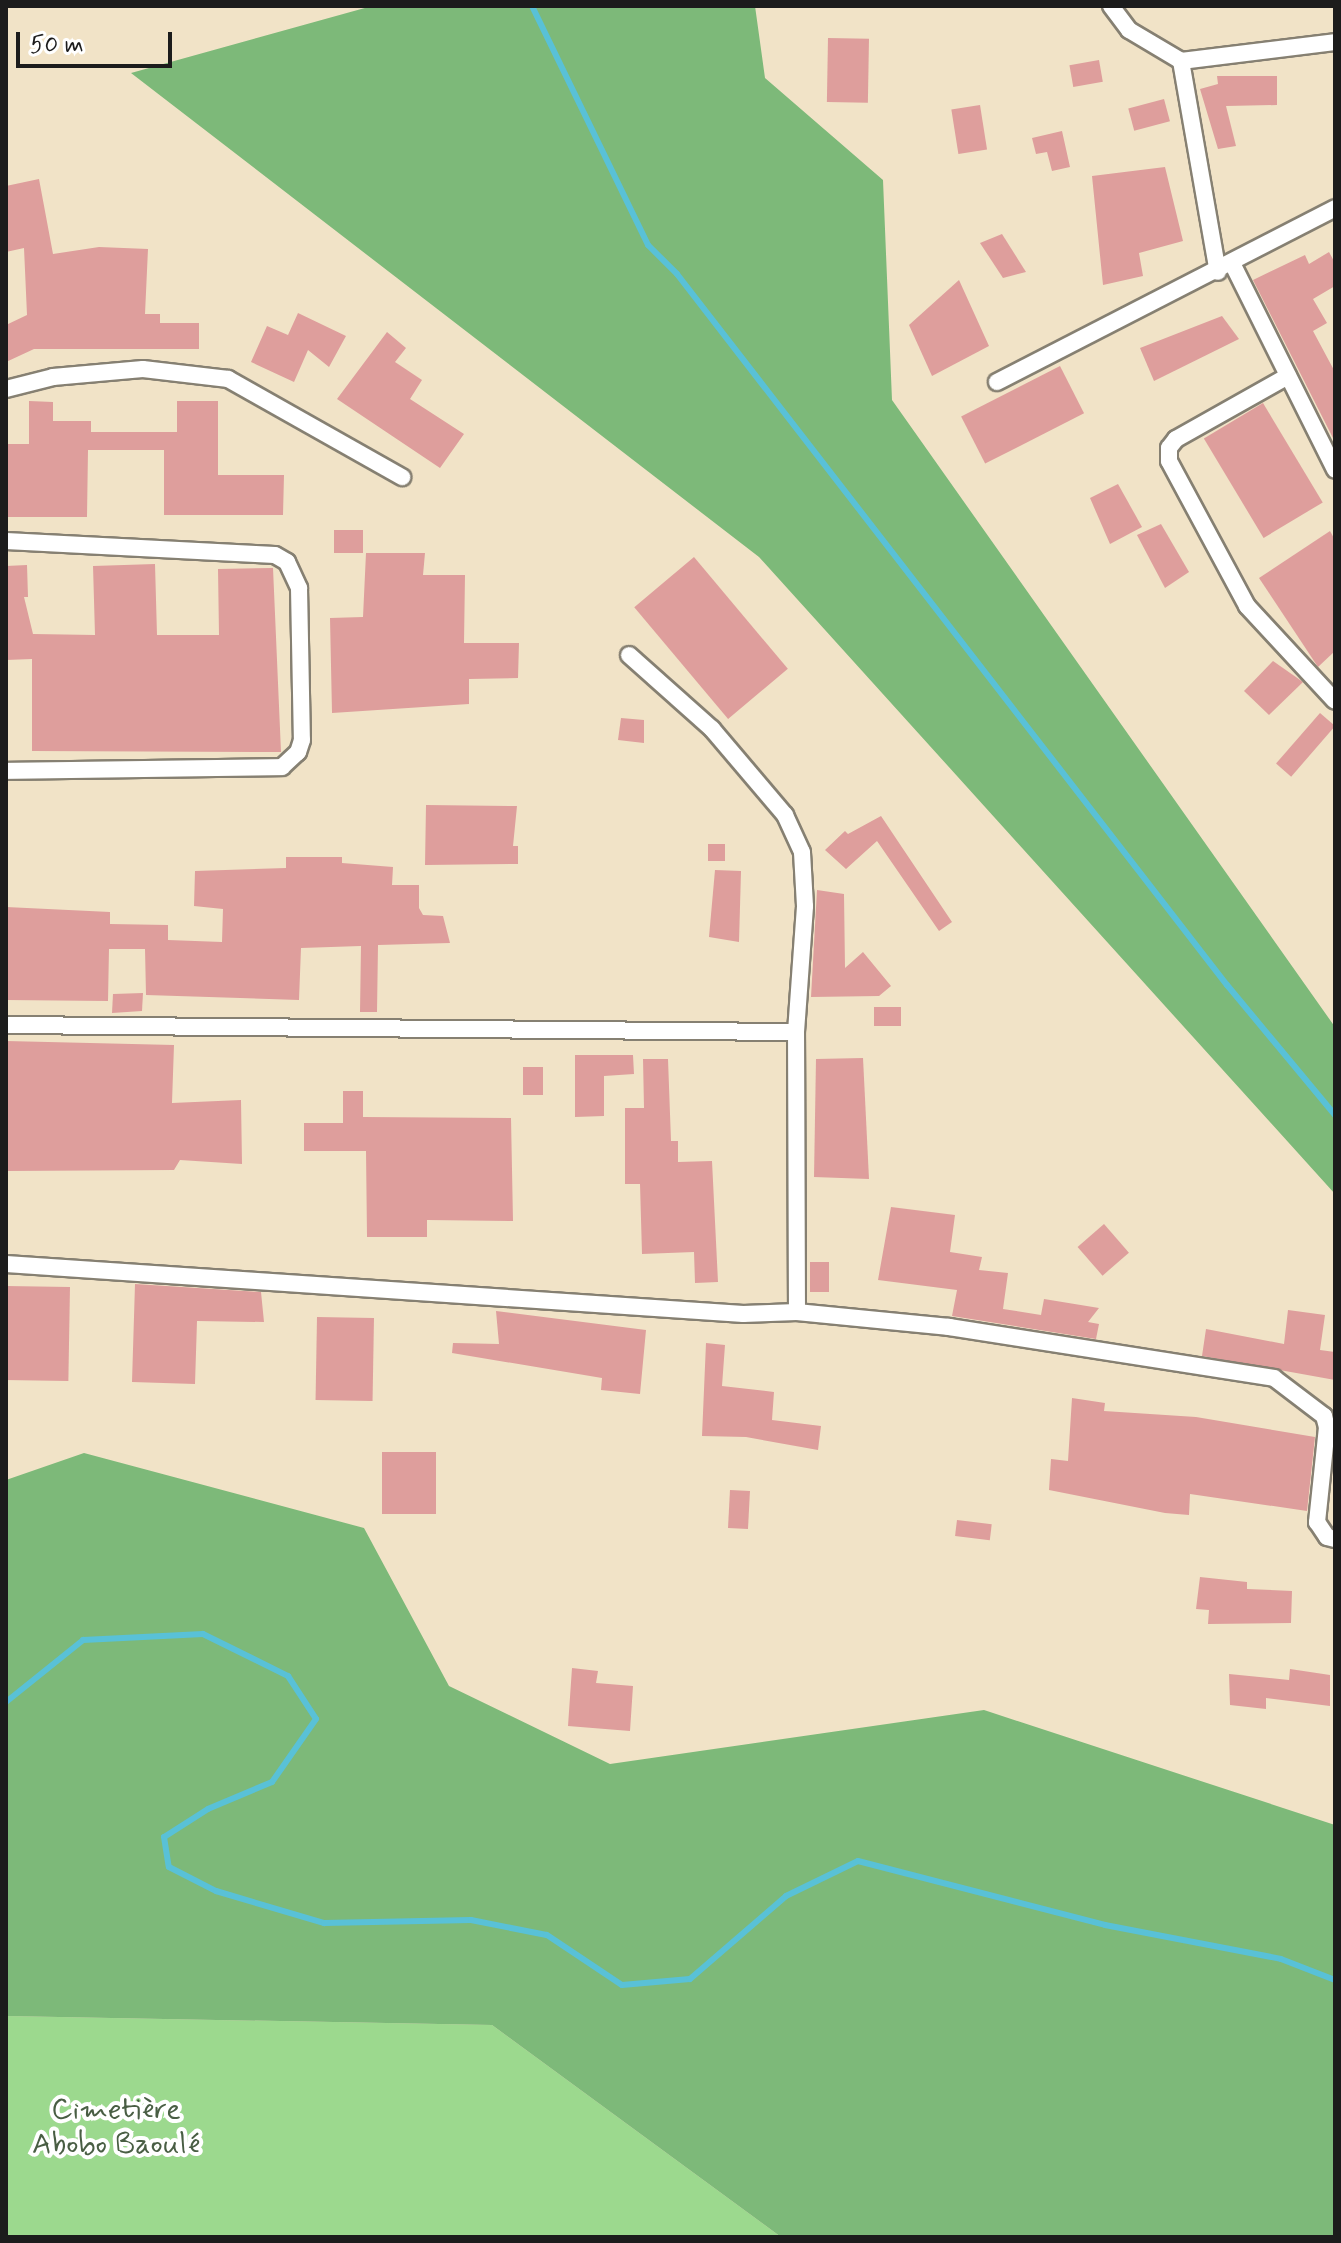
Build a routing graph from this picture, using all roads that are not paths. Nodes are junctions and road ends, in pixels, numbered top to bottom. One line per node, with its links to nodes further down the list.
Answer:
1 (1111, 6): 3 (street)
2 (1335, 42): 3 (street)
3 (1181, 61): 5 (street)
4 (1335, 208): 5 (street)
5 (1225, 268): 6 (street); 7 (street)
6 (1288, 376): 9 (street); 13 (street)
7 (997, 382)
8 (6, 389): 10 (street)
9 (1333, 462)
10 (402, 477)
11 (6, 541): 14 (street)
12 (629, 655): 16 (street)
13 (1335, 701)
14 (6, 771)
15 (6, 1025): 16 (street)
16 (796, 1032): 18 (street)
17 (6, 1264): 18 (street)
18 (797, 1312): 19 (street)
19 (1335, 1539)

